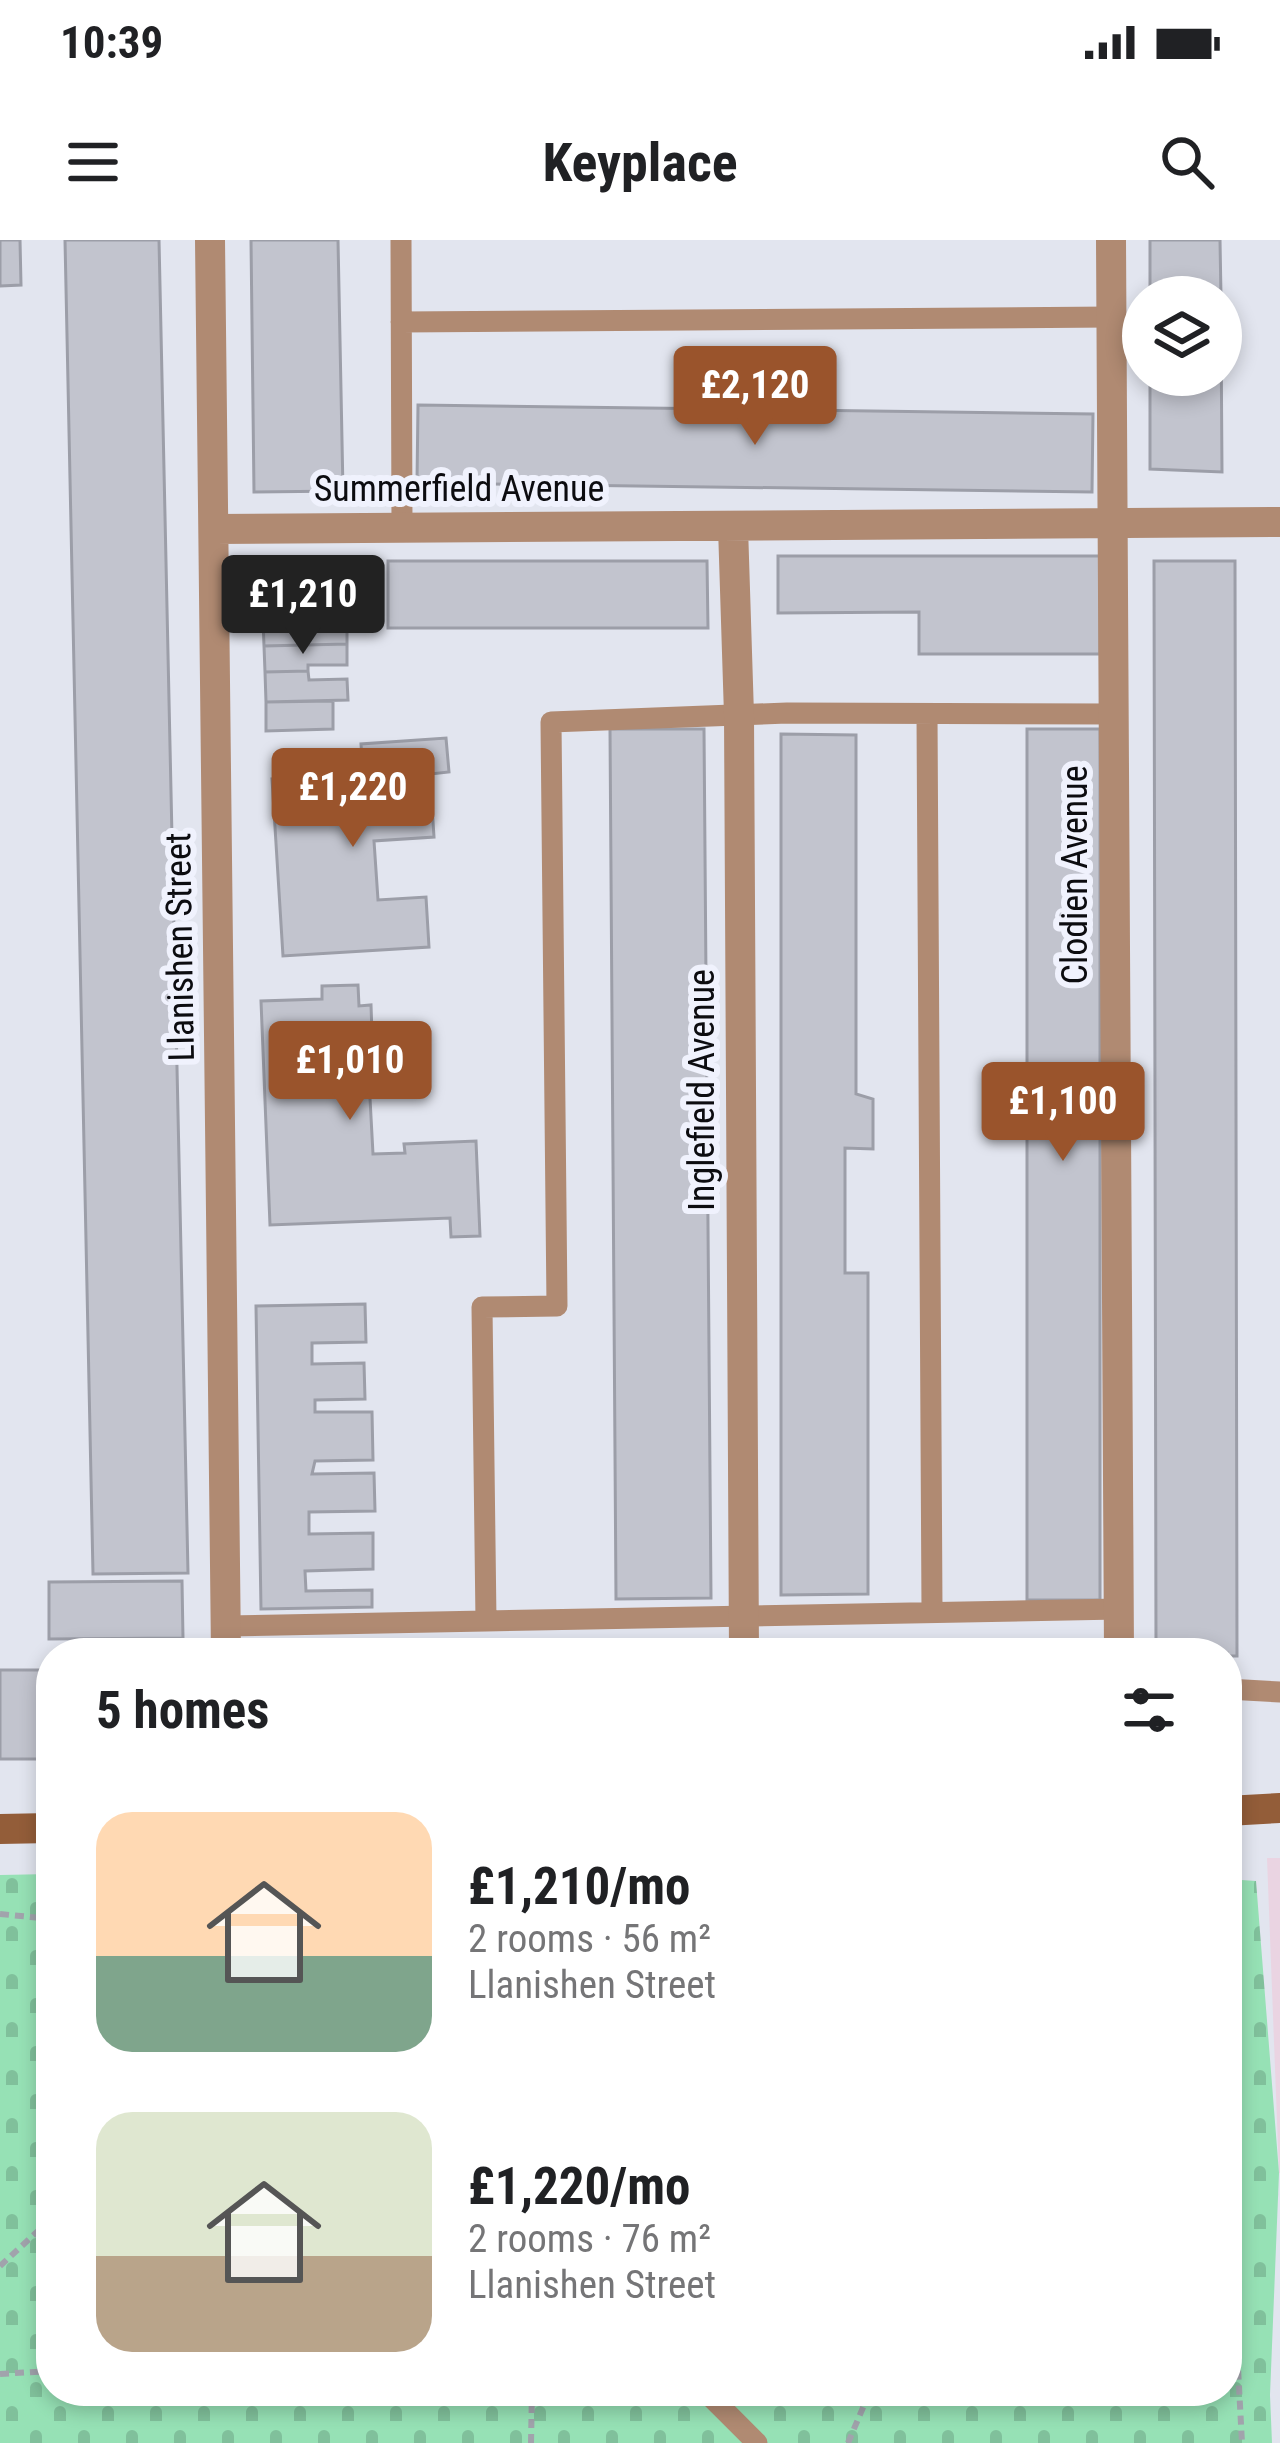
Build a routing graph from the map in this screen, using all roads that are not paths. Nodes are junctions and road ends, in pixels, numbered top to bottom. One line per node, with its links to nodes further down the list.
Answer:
1 (210, 240): 10 (street, Llanishen Street)
2 (400, 240): 5 (lane)
3 (1112, 240): 4 (street, Clodien Avenue)
4 (1112, 317): 5 (lane); 7 (street, Clodien Avenue)
5 (401, 322): 8 (lane)
6 (1280, 522): 7 (street, Summerfield Avenue)
7 (1112, 523): 9 (street, Summerfield Avenue); 12 (street, Clodien Avenue)
8 (402, 527): 9 (street, Summerfield Avenue); 10 (street, Summerfield Avenue)
9 (733, 527): 13 (street, Inglefield Avenue)
10 (214, 529): 18 (street, Llanishen Street)
11 (927, 714): 12 (lane); 13 (lane); 15 (lane)
12 (1112, 714): 14 (street, Clodien Avenue)
13 (739, 715): 16 (street, Inglefield Avenue); 17 (lane)
14 (1119, 1609): 15 (lane); 21 (street, Clodien Avenue)
15 (932, 1611): 16 (lane)
16 (743, 1616): 17 (lane); 20 (street, Inglefield Avenue)
17 (485, 1621): 19 (lane)
18 (226, 1638)
19 (253, 1638)
20 (744, 1638)
21 (1119, 1638)
22 (1242, 1690): 23 (lane)
23 (1280, 1693)
24 (1280, 1808): 25 (street)
25 (1242, 1810)
26 (36, 1828): 27 (street)
27 (0, 1829)
28 (720, 2406): 29 (lane)
29 (757, 2443)

